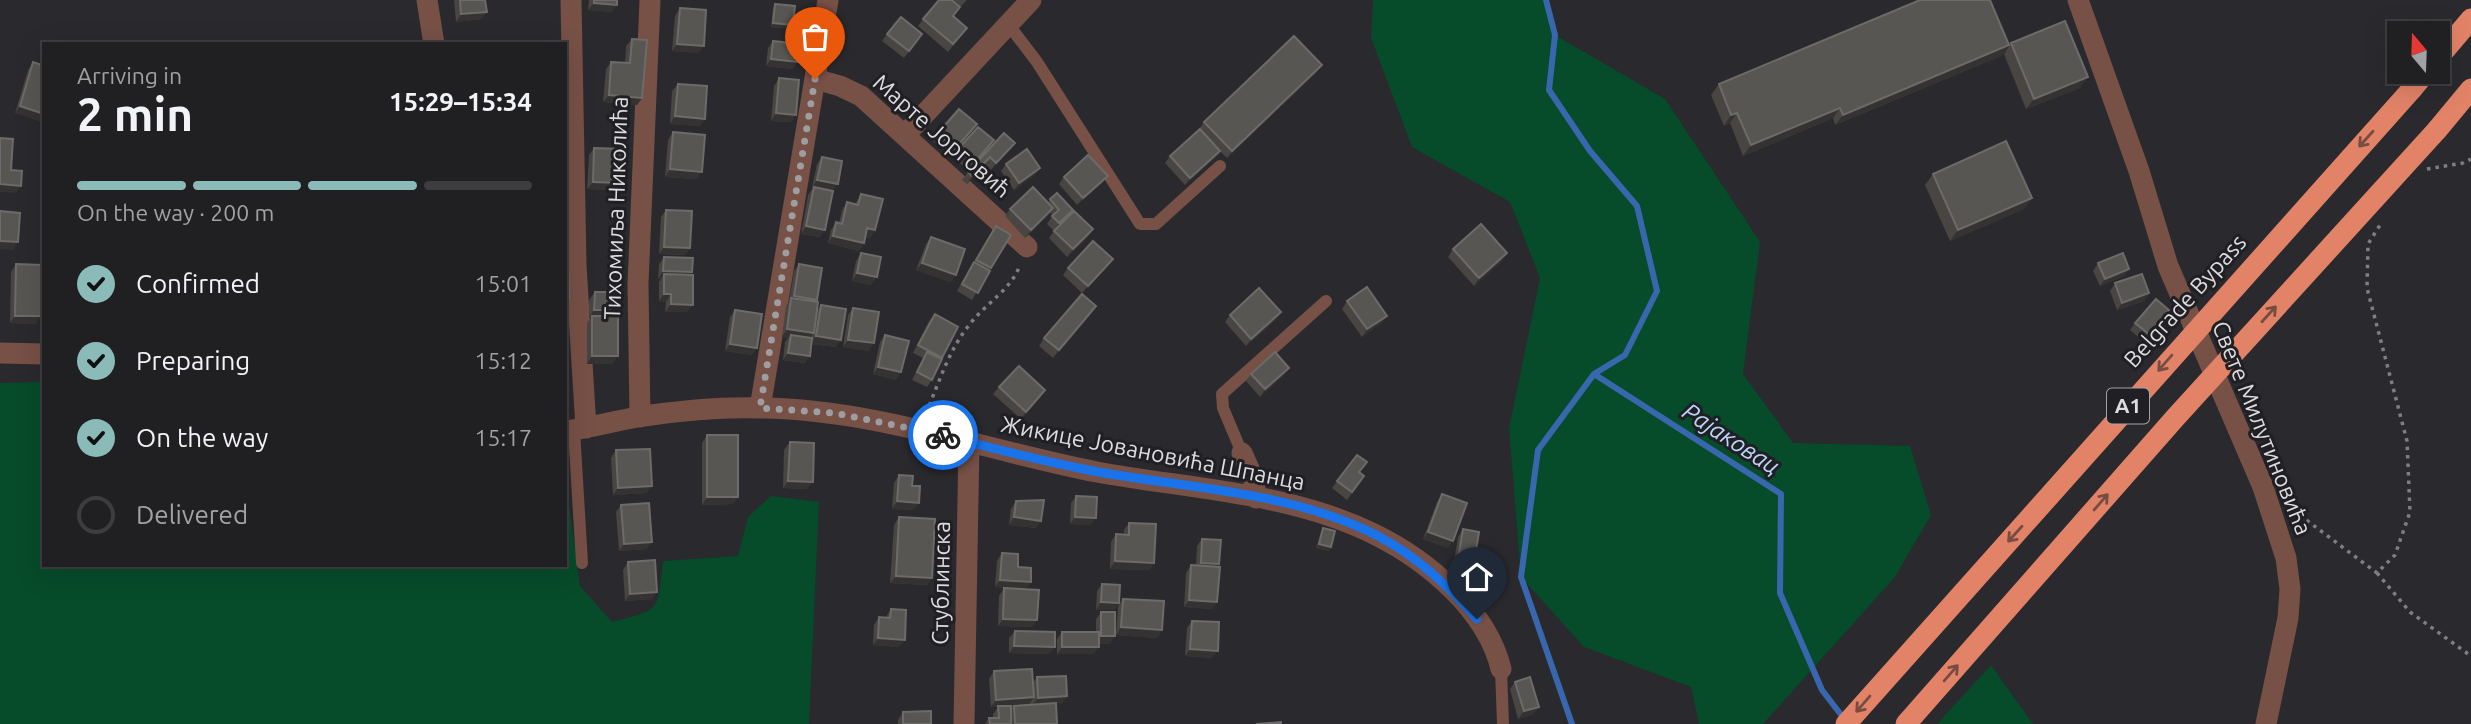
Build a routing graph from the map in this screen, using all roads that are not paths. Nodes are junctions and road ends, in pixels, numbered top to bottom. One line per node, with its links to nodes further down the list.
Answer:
1 (427, 0): 9 (street)
2 (571, 0): 22 (street)
3 (650, 0): 21 (street, Тихомиља Николића)
4 (828, 0): 11 (street)
5 (1031, 0): 8 (street)
6 (2078, 0): 32 (street, Свете Милутиновића)
7 (2471, 19): 10 (highway)
8 (1009, 24): 14 (street); 15 (lane)
9 (434, 42)
10 (2450, 44)
11 (815, 79): 14 (street, Марте Јорговић); 20 (street)
12 (2416, 84): 30 (highway, Belgrade Bypass / A1, one-way to 30, bridge)
13 (2471, 89): 31 (highway, A1, one-way to 13, bridge)
14 (905, 135): 16 (street, Марте Јорговић)
15 (1220, 166)
16 (1027, 247)
17 (1326, 301): 24 (lane)
18 (0, 353): 19 (street)
19 (42, 354)
20 (760, 408): 21 (street, Жикице Јовановића Шпанца); 23 (street, Жикице Јовановића Шпанца)
21 (640, 417): 22 (street, Жикице Јовановића Шпанца)
22 (575, 430): 26 (lane)
23 (969, 442): 25 (street, Жикице Јовановића Шпанца); 28 (street, Стублинска)
24 (1242, 453): 25 (street)
25 (1256, 498): 27 (street, Жикице Јовановића Шпанца)
26 (582, 563)
27 (1501, 669): 29 (lane)
28 (964, 724)
29 (1503, 724)
30 (1846, 724)
31 (1906, 724)
32 (2266, 724)

